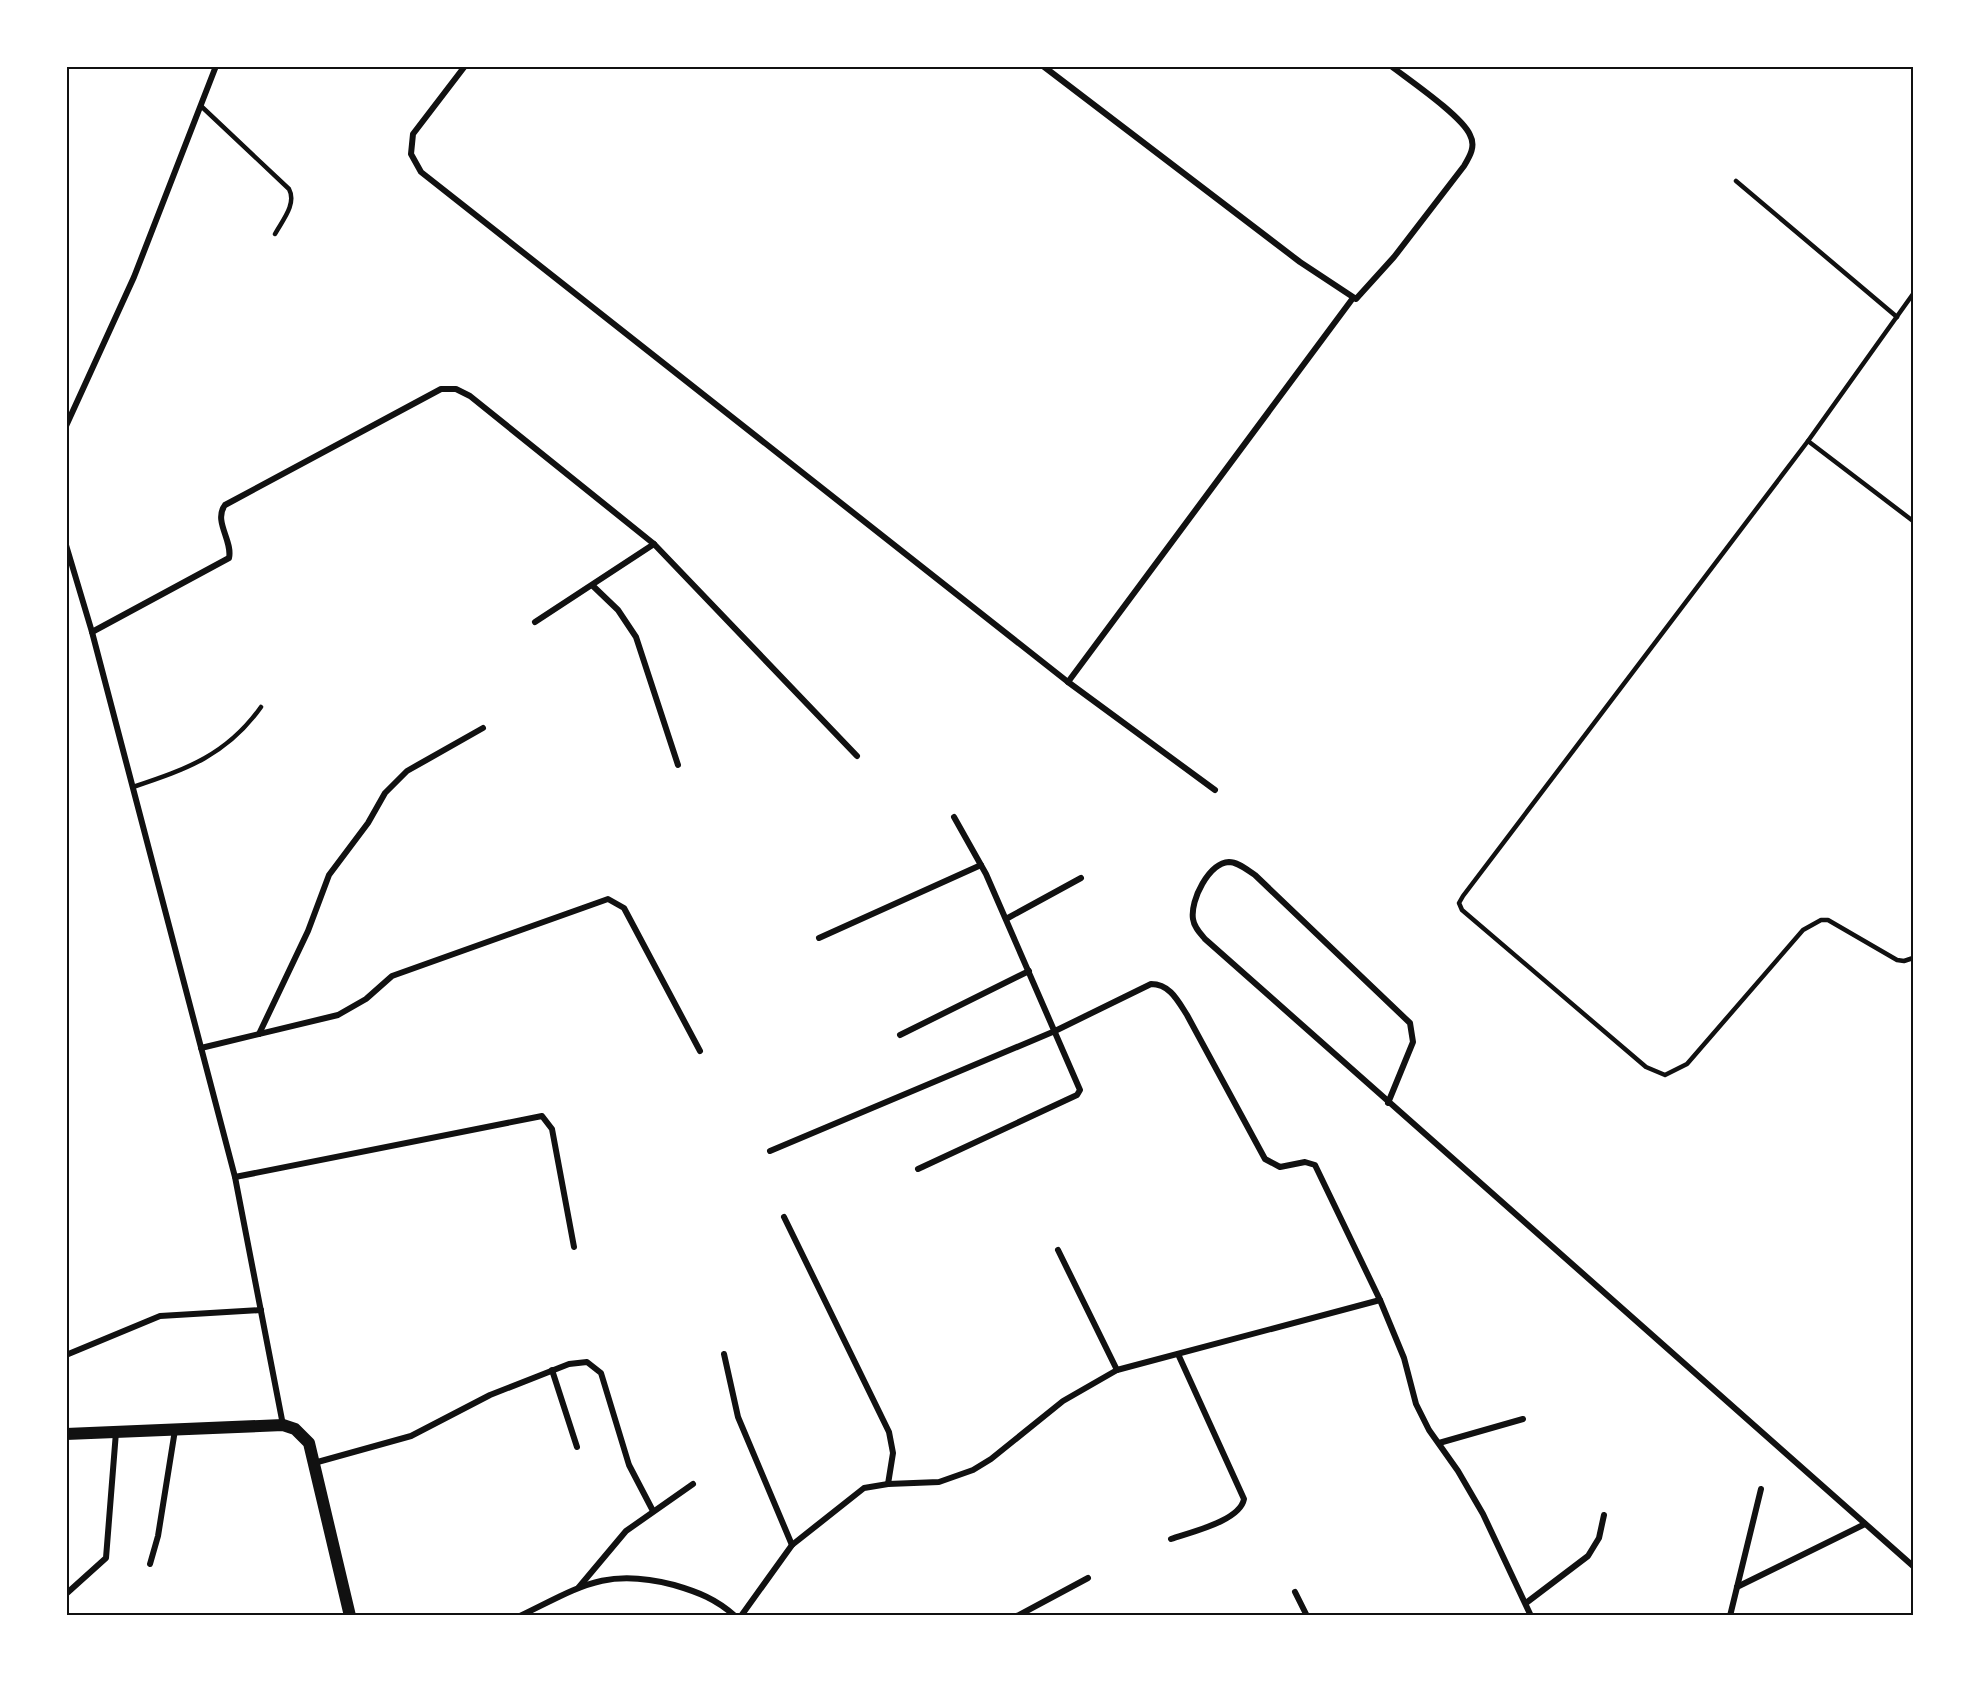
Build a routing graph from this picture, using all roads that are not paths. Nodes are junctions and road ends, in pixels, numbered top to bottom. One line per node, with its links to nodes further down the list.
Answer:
1 (216, 66): 5 (street)
2 (465, 66): 19 (street)
3 (1043, 66): 9 (street)
4 (1391, 66): 9 (street)
5 (201, 106): 7 (lane); 11 (street)
6 (1736, 181): 10 (lane)
7 (275, 234)
8 (1913, 294): 10 (lane)
9 (1353, 298): 19 (street)
10 (1897, 317): 12 (lane)
11 (66, 426)
12 (1808, 441): 13 (lane); 31 (lane)
13 (1913, 521)
14 (654, 544): 16 (street); 18 (street); 22 (street)
15 (66, 545): 18 (street)
16 (593, 586): 17 (street); 23 (street)
17 (535, 622)
18 (92, 632): 24 (street)
19 (1068, 682): 25 (street)
20 (261, 708): 24 (lane)
21 (483, 728): 34 (street)
22 (857, 756)
23 (678, 765)
24 (133, 787): 36 (street)
25 (1215, 790)
26 (954, 818): 27 (street)
27 (981, 865): 29 (street); 30 (street)
28 (1081, 878): 29 (street)
29 (1006, 919): 32 (street)
30 (819, 938)
31 (1913, 958)
32 (1029, 971): 33 (street); 35 (street)
33 (1055, 1031): 39 (street); 40 (street); 45 (street)
34 (259, 1034): 36 (street); 37 (street)
35 (900, 1035)
36 (201, 1048): 41 (street)
37 (700, 1051)
38 (1388, 1103): 38 (street); 65 (street)
39 (770, 1151)
40 (918, 1169)
41 (235, 1177): 43 (street); 46 (street)
42 (784, 1217): 61 (street)
43 (574, 1247)
44 (1058, 1250): 51 (street)
45 (1380, 1300): 48 (street); 57 (street)
46 (261, 1310): 49 (street); 53 (street)
47 (724, 1354): 67 (street)
48 (1178, 1354): 51 (street); 66 (street)
49 (66, 1355)
50 (552, 1370): 58 (street); 59 (street); 63 (street)
51 (1117, 1370): 61 (street)
52 (1523, 1419): 57 (street)
53 (283, 1425): 54 (main road); 59 (main road)
54 (175, 1429): 55 (main road); 68 (street)
55 (116, 1432): 56 (main road); 74 (street)
56 (66, 1434)
57 (1439, 1443): 75 (street)
58 (577, 1447)
59 (314, 1463): 76 (main road)
60 (693, 1484): 63 (street)
61 (888, 1484): 67 (street)
62 (1761, 1489): 71 (street)
63 (653, 1511): 72 (street)
64 (1604, 1515): 75 (street)
65 (1865, 1524): 69 (street); 71 (street)
66 (1171, 1539)
67 (792, 1545): 79 (street)
68 (150, 1564)
69 (1913, 1566)
70 (1088, 1578): 80 (street)
71 (1737, 1587): 83 (street)
72 (578, 1588): 77 (street); 78 (street)
73 (1295, 1592): 81 (street)
74 (66, 1594)
75 (1526, 1604): 82 (street)
76 (350, 1616)
77 (520, 1616)
78 (735, 1616)
79 (741, 1616)
80 (1017, 1616)
81 (1307, 1616)
82 (1531, 1616)
83 (1730, 1616)

